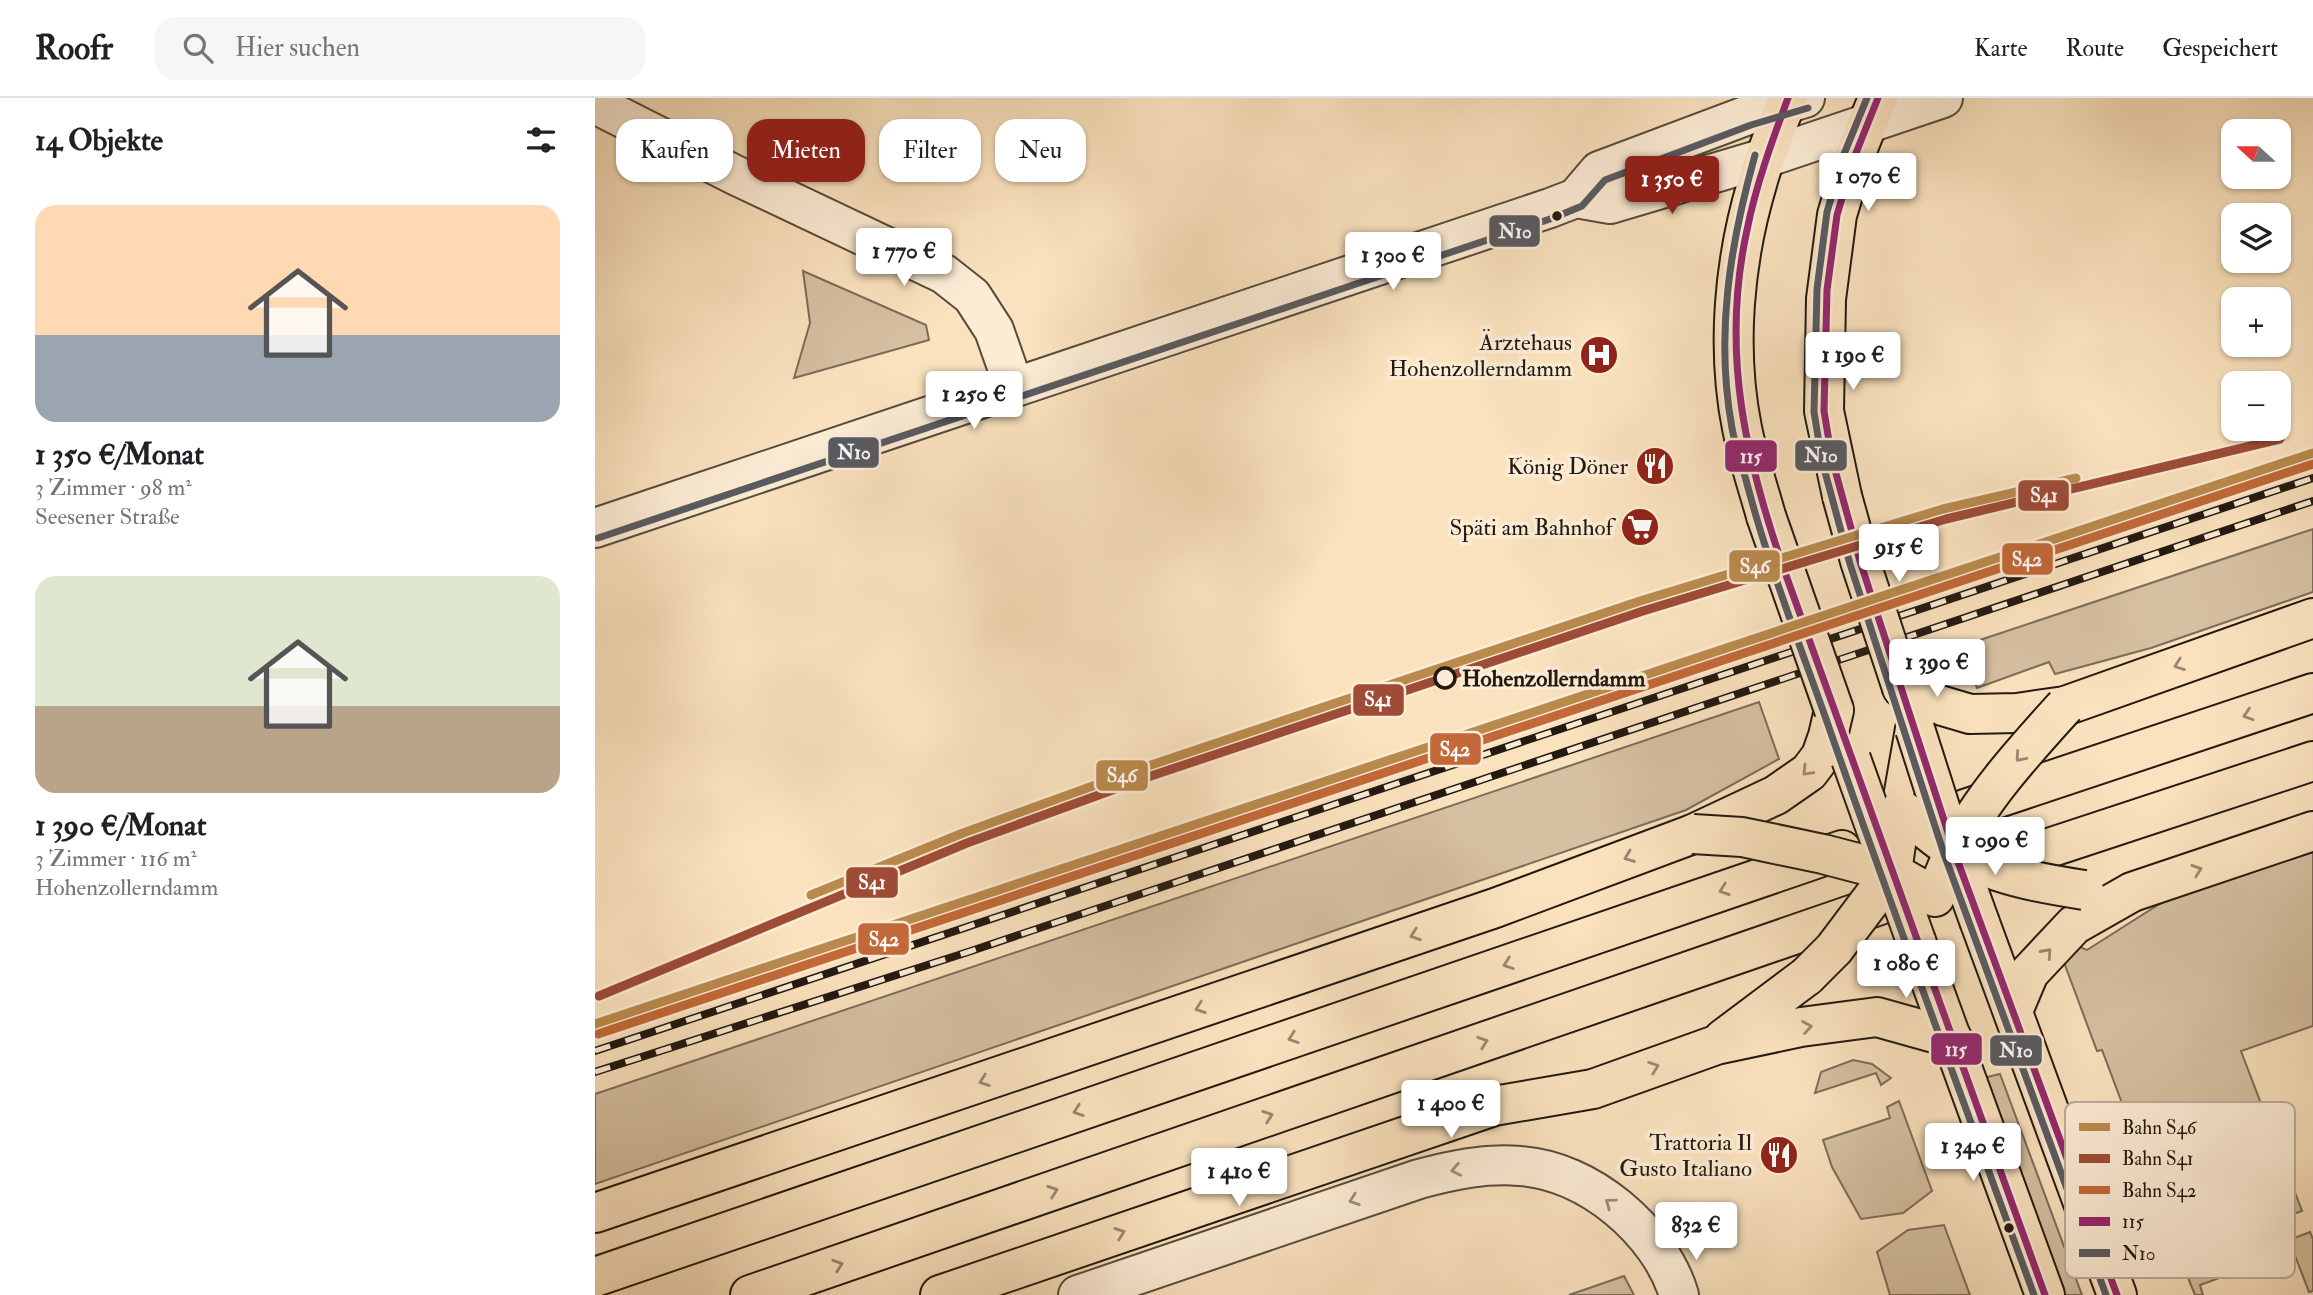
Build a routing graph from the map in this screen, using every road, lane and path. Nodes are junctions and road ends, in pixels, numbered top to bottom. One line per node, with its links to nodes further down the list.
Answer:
1 (1943, 98): 4 (street)
2 (1793, 100): 5 (main road); 6 (street)
3 (595, 104): 7 (street)
4 (1872, 112): 5 (street); 10 (main road, bridge)
5 (1765, 158): 6 (street); 13 (main road, bridge)
6 (1576, 198): 7 (street)
7 (1014, 387): 8 (street)
8 (595, 528)
9 (2313, 618): 12 (main road, one-way to 12)
10 (1902, 688): 12 (main road); 14 (main road)
11 (2313, 694): 31 (main road, one-way to 31)
12 (2065, 706): 20 (main road, one-way to 20, bridge)
13 (1834, 710): 15 (main road); 19 (main road, one-way to 19)
14 (1915, 729): 17 (main road); 20 (main road, bridge)
15 (1851, 759): 17 (main road, bridge); 21 (main road, bridge)
16 (2313, 761): 33 (main road, one-way to 16)
17 (1901, 809): 20 (main road, bridge); 21 (main road, bridge)
18 (2313, 831): 22 (main road, one-way to 18)
19 (1693, 834): 21 (main road, bridge); 30 (main road, one-way to 30)
20 (1954, 851): 22 (main road, bridge); 23 (main road, bridge); 24 (main road, bridge)
21 (1892, 872): 23 (main road, bridge); 25 (main road, bridge); 28 (main road, bridge)
22 (2132, 892): 26 (main road, one-way to 22)
23 (1935, 897): 24 (main road); 25 (main road)
24 (1980, 923): 26 (main road)
25 (1916, 941): 27 (main road)
26 (2013, 1011): 29 (main road)
27 (1952, 1038): 28 (main road, one-way to 27); 37 (main road)
28 (1716, 1045): 34 (main road, one-way to 28)
29 (2065, 1153)
30 (595, 1213)
31 (595, 1277)
32 (2111, 1278): 38 (main road)
33 (750, 1295)
34 (940, 1295)
35 (1078, 1295): 36 (street, one-way to 35)
36 (1679, 1295)
37 (2045, 1295)
38 (2117, 1295)

